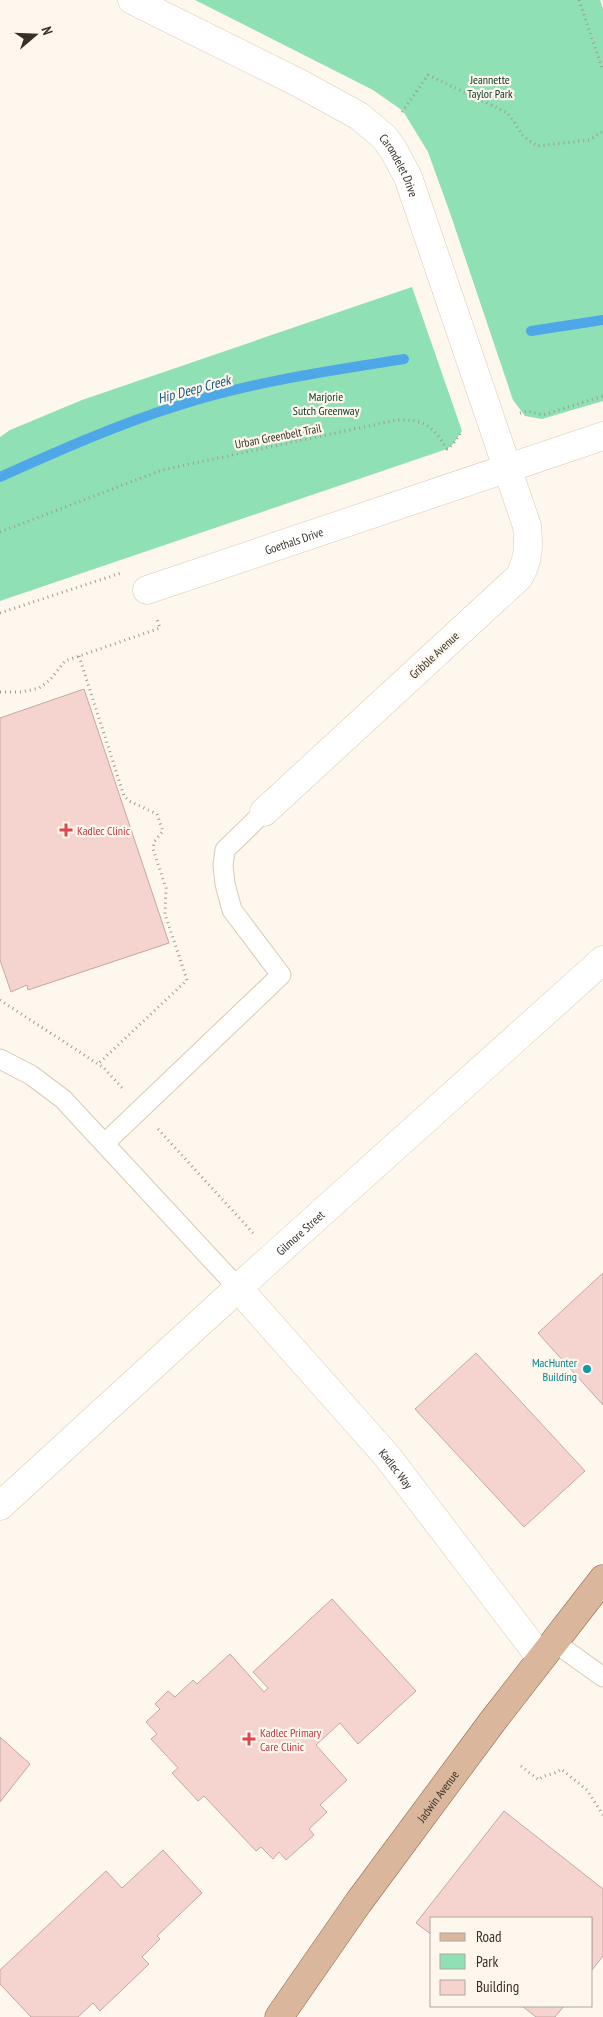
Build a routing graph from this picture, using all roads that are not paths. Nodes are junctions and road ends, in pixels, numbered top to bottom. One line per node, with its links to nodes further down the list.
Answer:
1 (132, 0): 5 (street, Carondelet Drive)
2 (603, 436): 4 (street, Goethals Drive)
3 (603, 445): 4 (street)
4 (555, 452): 5 (street, Goethals Drive)
5 (508, 467): 6 (street, Goethals Drive); 7 (street, Gribble Avenue)
6 (148, 590)
7 (264, 812): 10 (lane)
8 (603, 960): 11 (street, Gilmore Street)
9 (0, 1059): 10 (lane)
10 (105, 1144): 11 (lane)
11 (238, 1288): 12 (street, Gilmore Street); 14 (street, Kadlec Way)
12 (0, 1506)
13 (603, 1579): 14 (main road, Jadwin Avenue)
14 (548, 1650): 15 (lane); 16 (main road, Jadwin Avenue)
15 (603, 1677)
16 (279, 2017)

